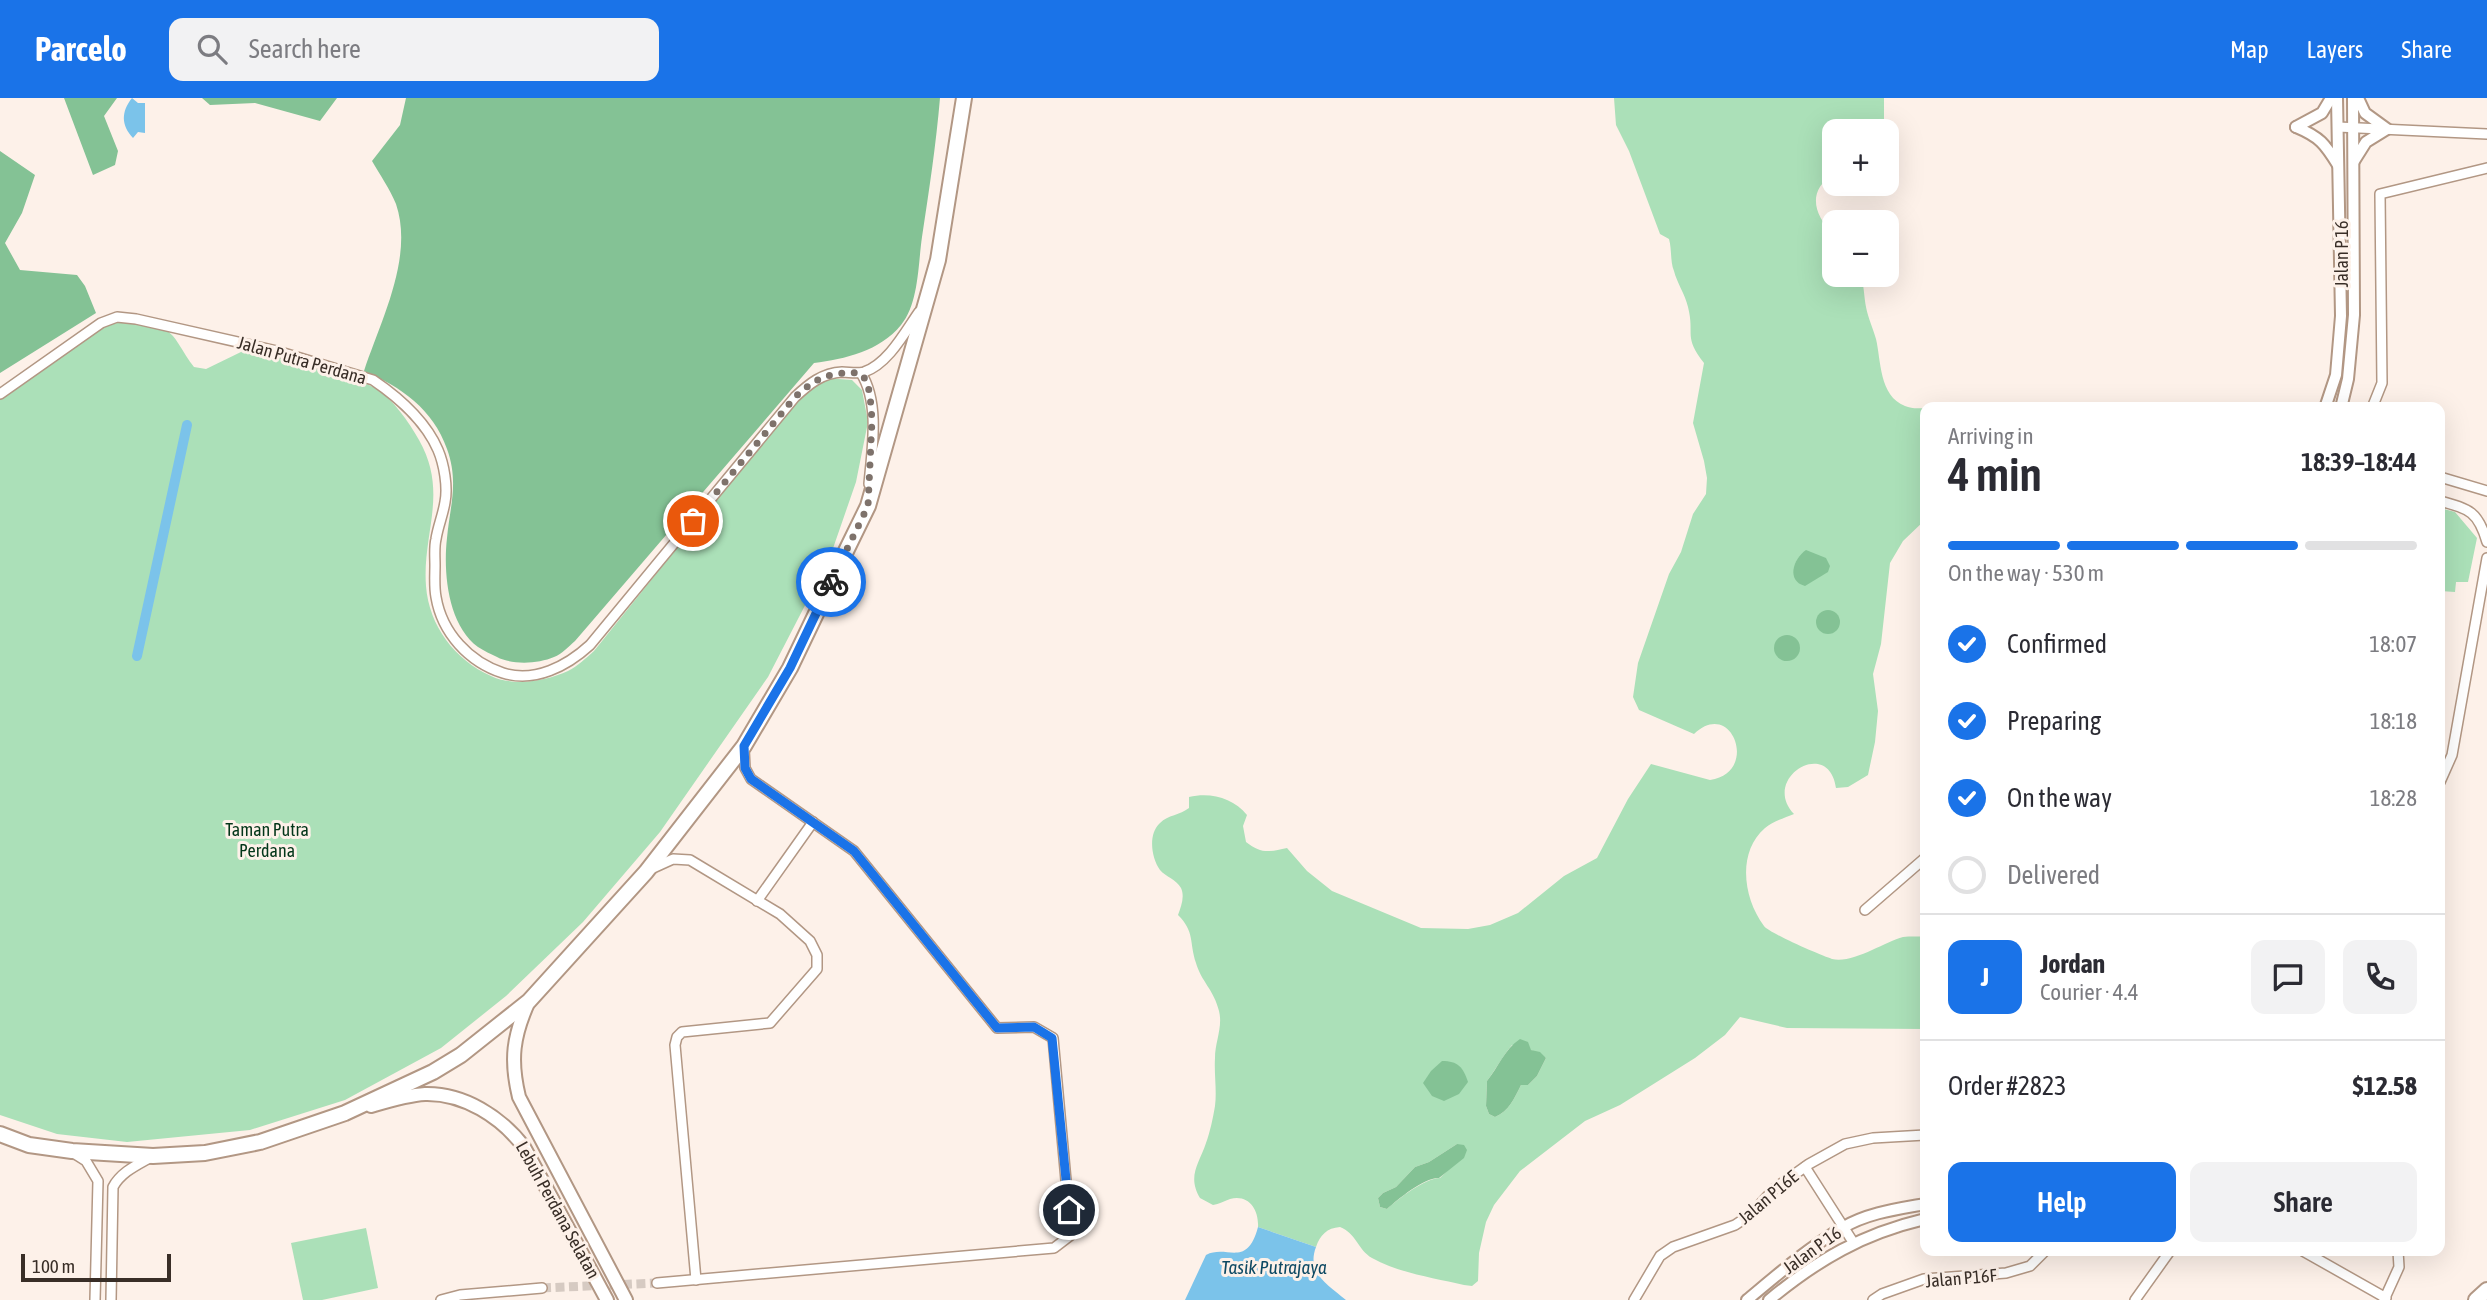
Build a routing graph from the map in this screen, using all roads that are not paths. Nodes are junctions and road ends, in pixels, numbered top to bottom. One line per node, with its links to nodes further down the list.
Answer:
1 (964, 98): 12 (main road)
2 (2331, 98): 10 (street)
3 (2337, 98): 5 (street, Jalan P 16)
4 (2356, 98): 6 (street, Jalan P 16); 7 (street)
5 (2338, 127): 6 (street); 10 (street, Jalan P 16)
6 (2354, 128): 7 (street); 9 (street, Jalan P 16)
7 (2387, 129): 8 (street); 9 (street)
8 (2487, 134)
9 (2354, 162): 16 (street, Jalan P 16)
10 (2339, 168): 15 (street, Jalan P 16)
11 (2487, 168): 17 (street)
12 (926, 302): 13 (street); 21 (main road)
13 (861, 373): 14 (street, Jalan Putra Perdana); 21 (street)
14 (0, 394)
15 (2327, 402)
16 (2342, 402)
17 (2374, 402)
18 (2445, 478): 19 (street)
19 (2487, 491)
20 (2445, 502): 22 (street)
21 (868, 506): 24 (main road)
22 (2487, 542)
23 (2487, 558): 25 (street)
24 (744, 746): 26 (street); 28 (main road)
25 (2445, 771)
26 (813, 822): 29 (street); 46 (street)
27 (1920, 862): 30 (street)
28 (646, 872): 29 (street); 31 (main road)
29 (757, 901): 46 (street)
30 (1865, 910)
31 (529, 1001): 32 (main road); 55 (main road, Lebuh Perdana Selatan)
32 (345, 1113): 36 (main road); 54 (main road, Lebuh Perdana Selatan)
33 (0, 1134): 35 (main road)
34 (1920, 1135): 37 (street, Jalan P16E)
35 (72, 1152): 36 (main road); 51 (street)
36 (153, 1156): 52 (street)
37 (1805, 1167): 40 (street); 56 (street, Jalan P16E)
38 (1920, 1205): 40 (street, Jalan P 16)
39 (1920, 1220): 41 (street, Jalan P 16)
40 (1843, 1227): 41 (street); 57 (street, Jalan P 16)
41 (1853, 1242): 58 (street, Jalan P 16)
42 (2040, 1256): 59 (street, Jalan P16F)
43 (2166, 1256): 60 (street)
44 (2312, 1256): 50 (street)
45 (2398, 1256): 50 (street)
46 (696, 1280): 47 (street)
47 (657, 1283)
48 (542, 1288): 53 (street)
49 (2487, 1290): 61 (main road)
50 (2385, 1299)
51 (95, 1300)
52 (111, 1300)
53 (441, 1300)
54 (607, 1300)
55 (626, 1300)
56 (1634, 1300)
57 (1747, 1300)
58 (1769, 1300)
59 (1873, 1300)
60 (2135, 1300)
61 (2476, 1300)

